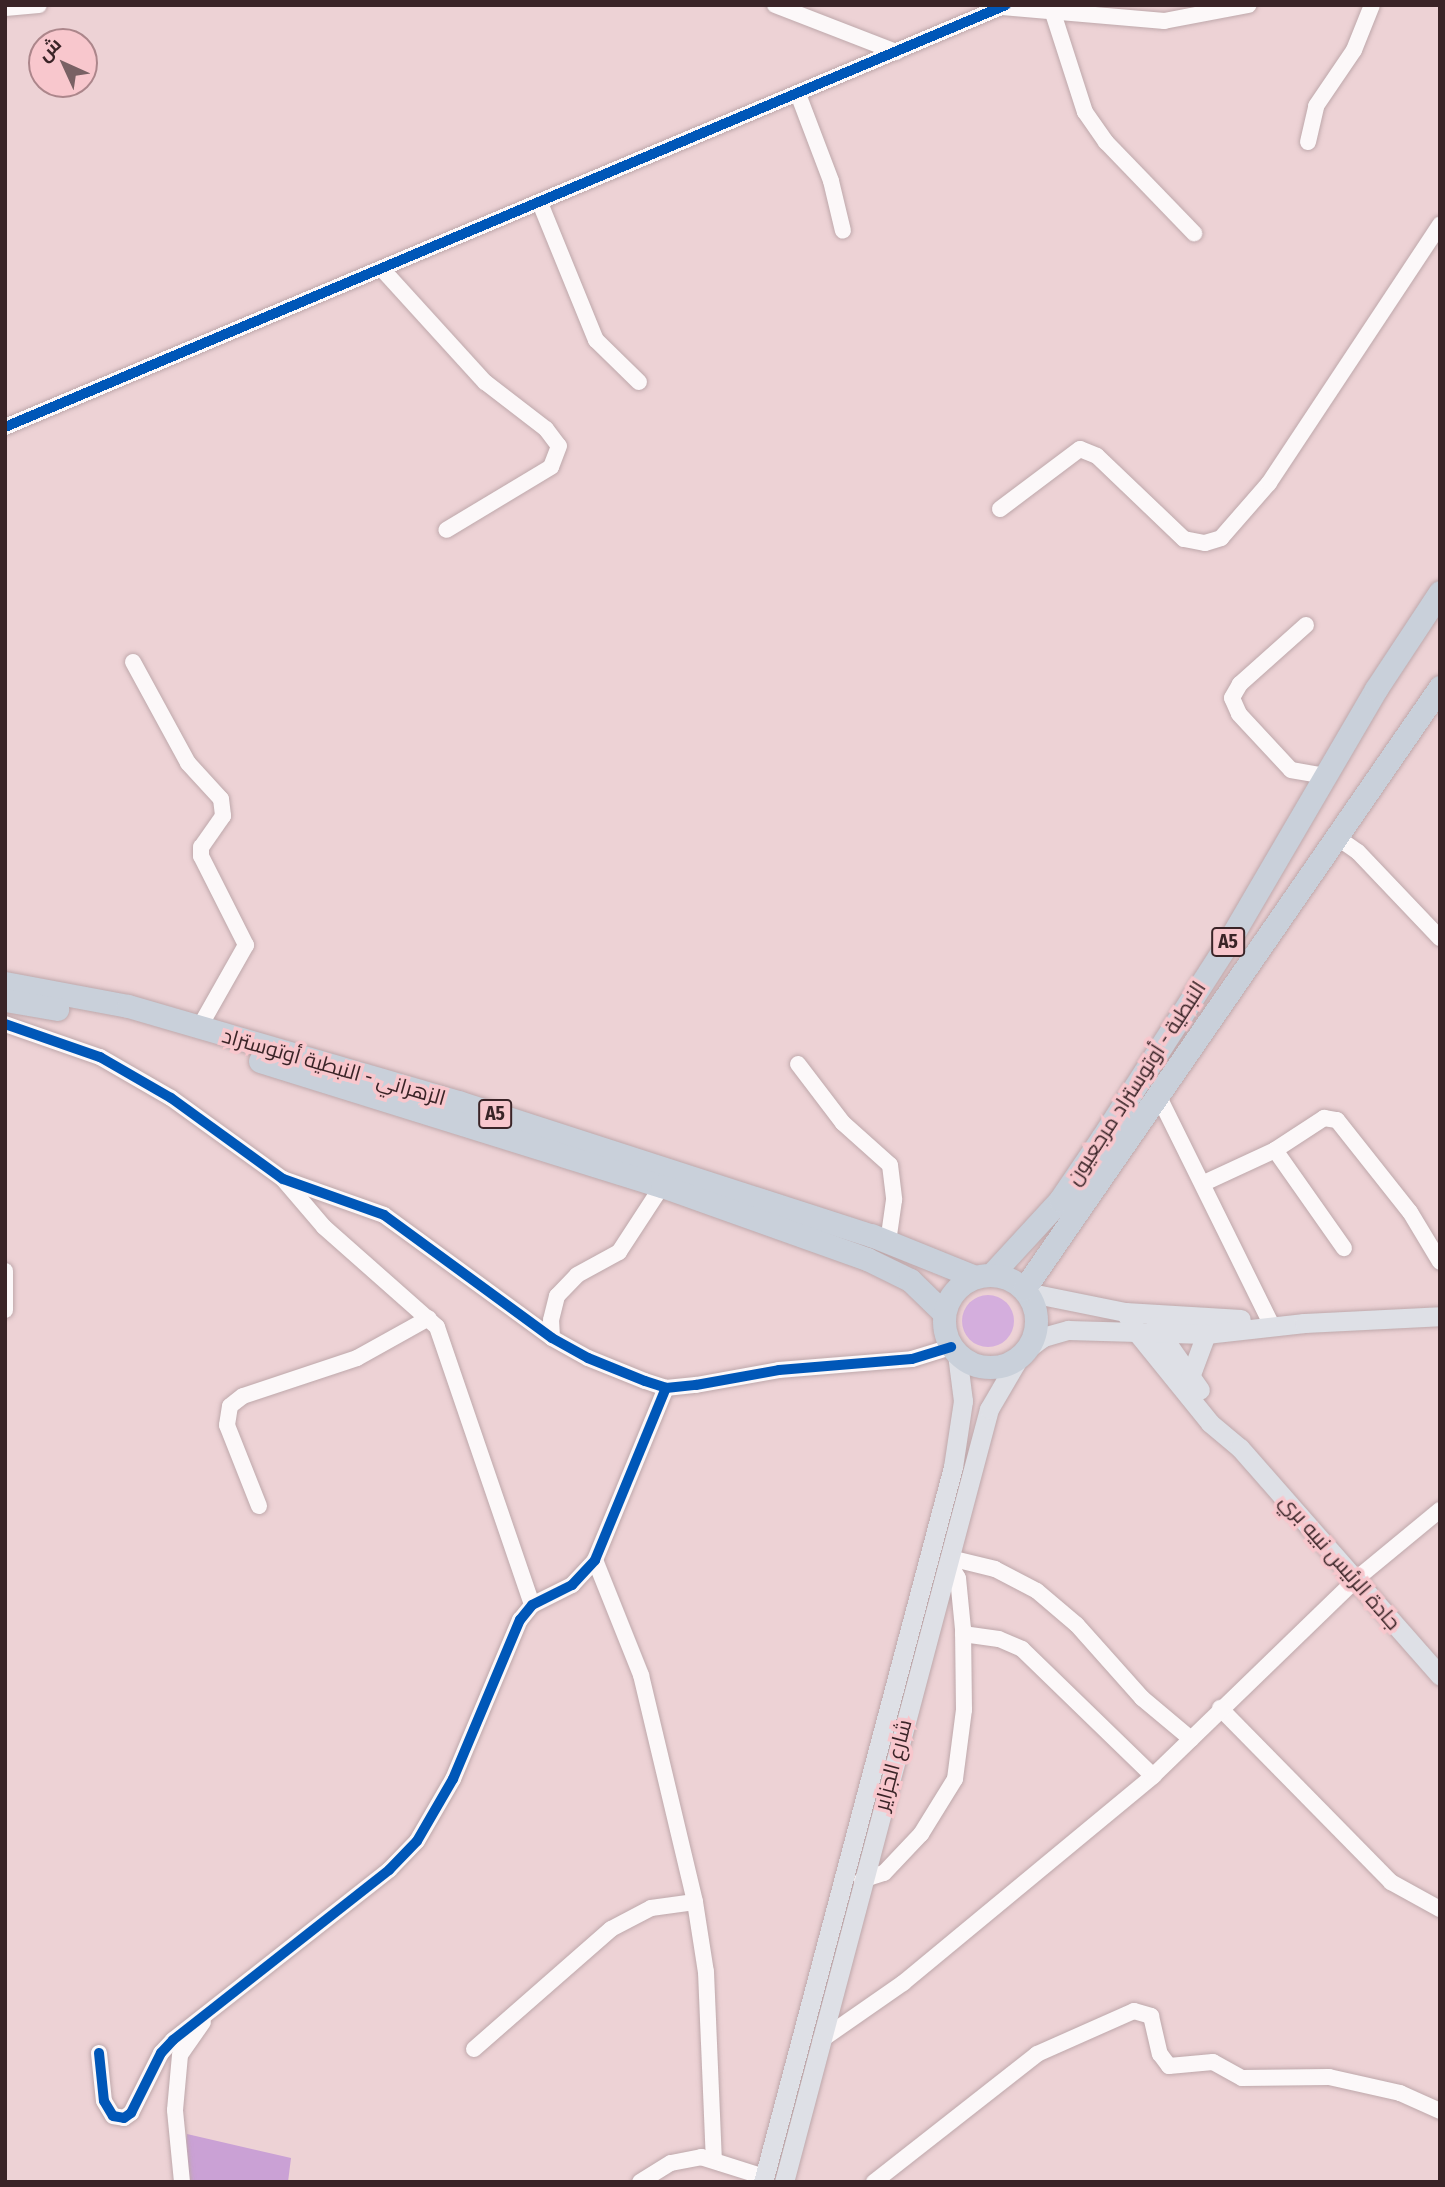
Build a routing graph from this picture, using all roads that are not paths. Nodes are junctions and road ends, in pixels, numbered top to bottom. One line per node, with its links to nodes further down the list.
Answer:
1 (39, 5): 6 (street)
2 (775, 5): 8 (street)
3 (1248, 5): 7 (street)
4 (1372, 5): 10 (street)
5 (1004, 6): 7 (street); 8 (street)
6 (5, 8)
7 (1053, 13): 14 (street)
8 (895, 52): 9 (street)
9 (798, 94): 11 (street); 13 (street)
10 (1308, 142)
11 (540, 203): 15 (street); 16 (street)
12 (1440, 225): 18 (street)
13 (843, 231)
14 (1194, 233)
15 (382, 269): 17 (street); 19 (street)
16 (639, 382)
17 (5, 427)
18 (1000, 509)
19 (446, 530)
20 (1438, 598): 24 (highway, النبطية - أوتوستراد مرجعيون / A5)
21 (1306, 625): 24 (street)
22 (132, 662): 30 (street)
23 (1438, 692): 25 (highway, النبطية - أوتوستراد مرجعيون / A5)
24 (1324, 776): 41 (highway, النبطية - أوتوستراد مرجعيون / A5)
25 (1338, 838): 26 (street); 32 (highway, النبطية - أوتوستراد مرجعيون / A5)
26 (1440, 938)
27 (5, 983): 30 (highway, الزهراني - النبطية أوتوستراد / A5)
28 (5, 1000): 36 (highway, الزهراني - النبطية أوتوستراد / A5)
29 (5, 1024): 34 (street)
30 (199, 1028): 37 (highway, الزهراني - النبطية أوتوستراد / A5)
31 (798, 1064): 37 (street)
32 (1157, 1093): 35 (street); 42 (highway, النبطية - أوتوستراد مرجعيون / A5)
33 (1275, 1150): 35 (street); 38 (street); 39 (street)
34 (283, 1179): 48 (street); 53 (street)
35 (1204, 1183): 49 (street)
36 (662, 1186): 46 (highway, الزهراني - النبطية أوتوستراد / A5); 53 (street)
37 (888, 1242): 41 (highway, الزهراني - النبطية أوتوستراد / A5)
38 (1344, 1248)
39 (1440, 1262)
40 (5, 1271): 43 (street)
41 (983, 1276): 42 (highway, A5); 46 (highway, A5)
42 (1025, 1291): 44 (main road); 55 (highway)
43 (5, 1310)
44 (1125, 1312): 45 (main road); 50 (main road)
45 (1148, 1312): 49 (main road); 52 (main road)
46 (944, 1313): 54 (highway)
47 (1440, 1316): 49 (main road)
48 (429, 1318): 59 (street); 64 (street)
49 (1271, 1322): 51 (main road)
50 (1138, 1334): 52 (main road); 55 (main road); 58 (main road)
51 (1206, 1334): 52 (main road); 56 (main road)
52 (1159, 1335): 56 (main road)
53 (552, 1338): 57 (street)
54 (954, 1351): 55 (highway); 57 (street); 79 (main road, شارع الجزاير)
55 (1023, 1353): 62 (main road, شارع الجزاير)
56 (1189, 1377): 58 (main road)
57 (666, 1388): 61 (street)
58 (1240, 1448): 63 (main road, جادة الرئيس نبيه بري)
59 (259, 1506)
60 (1438, 1515): 63 (street)
61 (595, 1560): 64 (street); 71 (street)
62 (949, 1561): 65 (street); 68 (street); 70 (main road, شارع الجزاير)
63 (1355, 1580): 66 (main road, جادة الرئيس نبيه بري); 67 (street)
64 (532, 1605): 73 (street)
65 (963, 1633): 69 (street); 70 (street)
66 (1440, 1676)
67 (1220, 1708): 68 (street); 72 (street)
68 (1191, 1739): 69 (street)
69 (1153, 1776): 74 (street)
70 (862, 1880): 74 (main road, شارع الجزاير)
71 (695, 1902): 75 (street); 78 (street)
72 (1440, 1909)
73 (212, 2009): 76 (street); 80 (street)
74 (821, 2039): 82 (main road, شارع الجزاير)
75 (474, 2049)
76 (99, 2053)
77 (1440, 2111): 83 (street)
78 (715, 2159): 79 (street); 81 (street)
79 (763, 2179)
80 (182, 2182)
81 (640, 2182)
82 (784, 2182)
83 (874, 2182)

